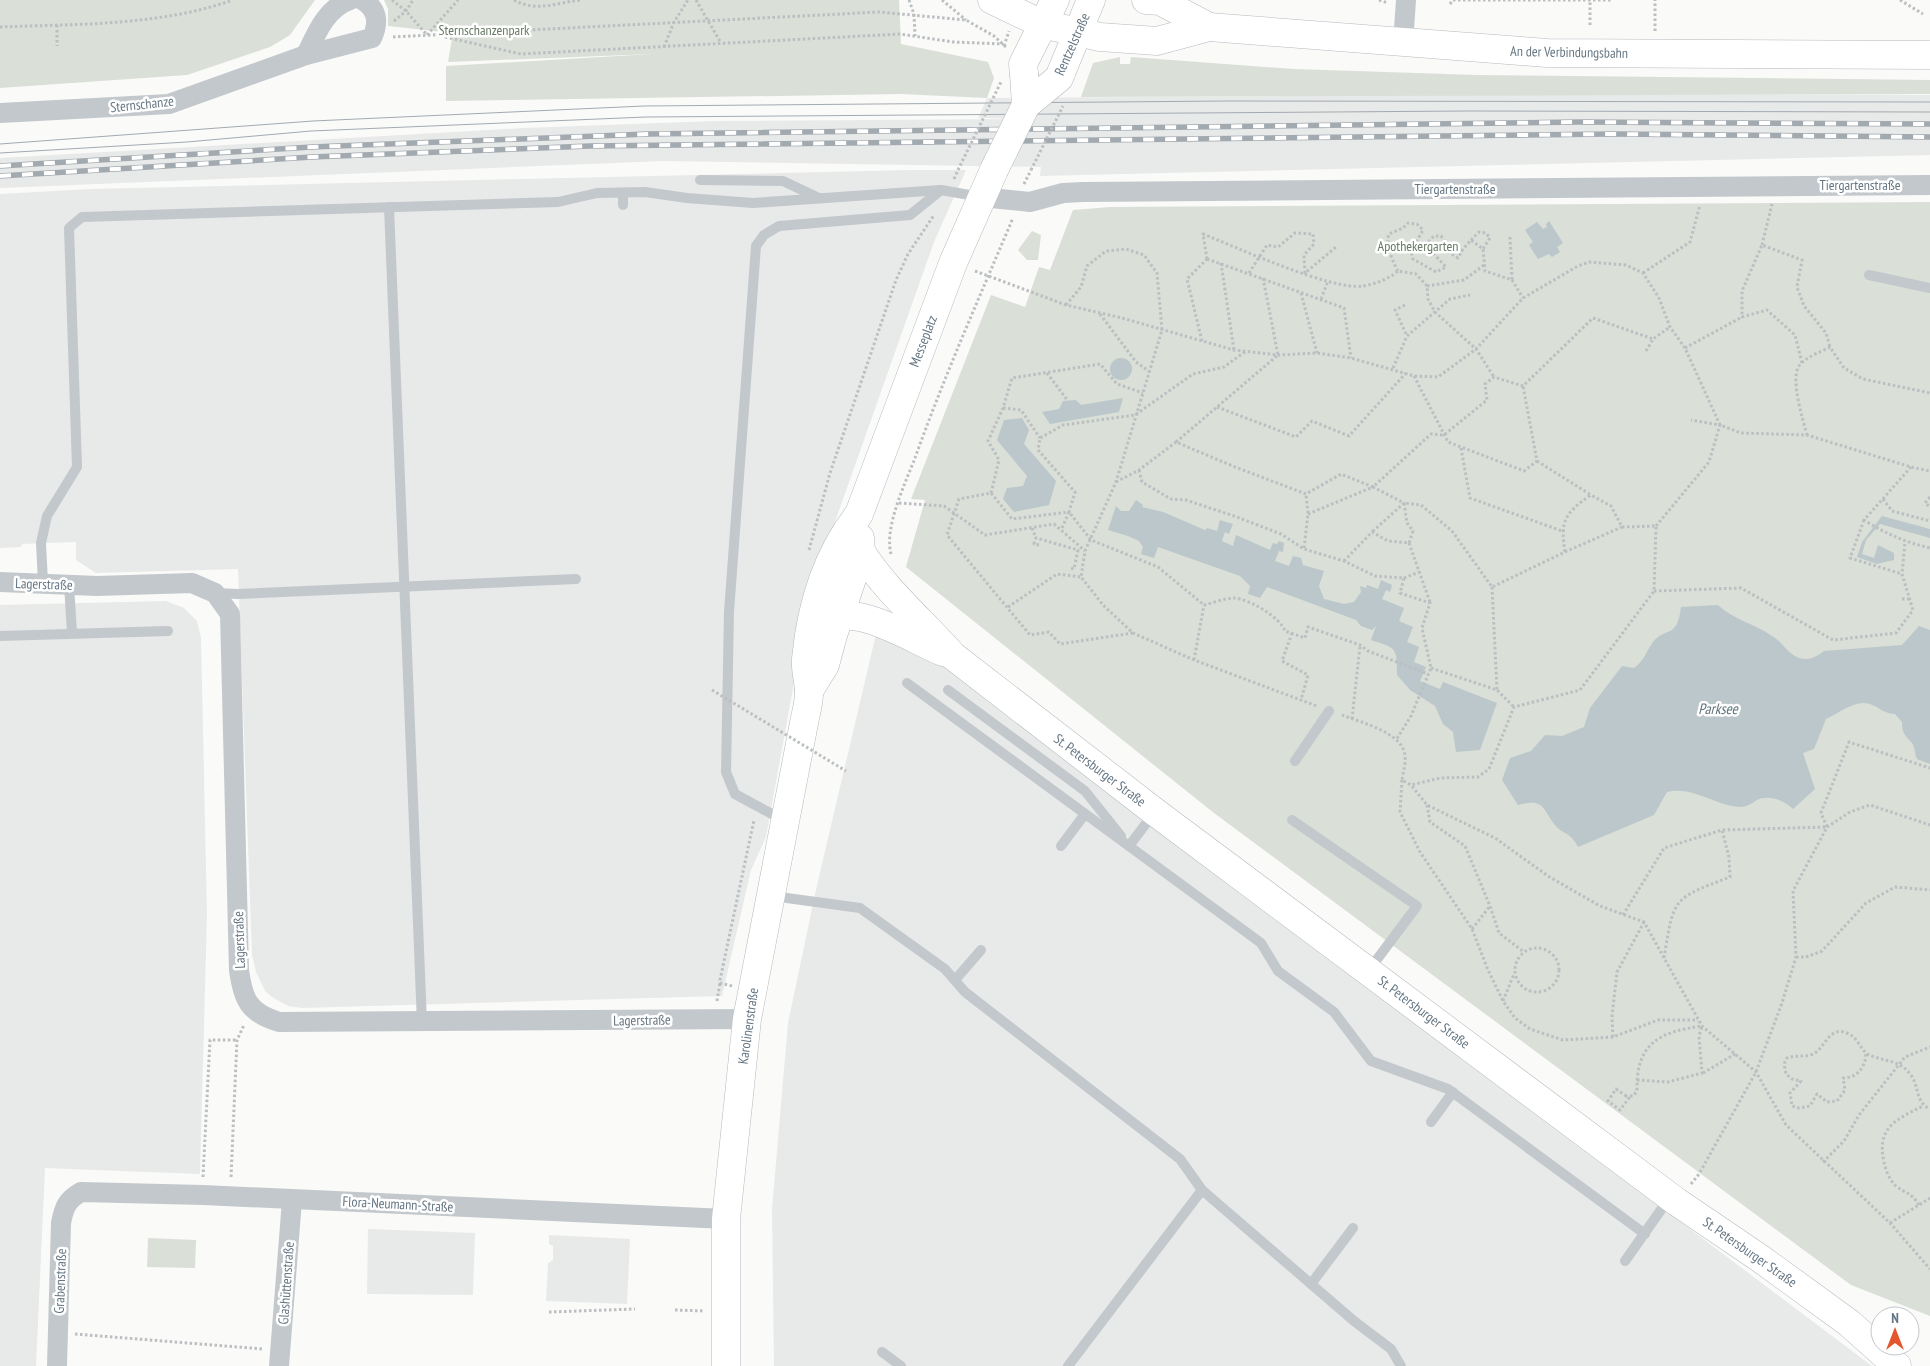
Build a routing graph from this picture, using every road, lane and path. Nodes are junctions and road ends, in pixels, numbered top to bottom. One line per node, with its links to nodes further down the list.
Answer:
1 (350, 0): 43 (street)
2 (362, 0): 37 (street)
3 (392, 0): 34 (path)
4 (458, 0): 34 (path)
5 (514, 0): 6 (path)
6 (582, 0)
7 (688, 0): 26 (path)
8 (696, 0): 24 (path)
9 (910, 0): 22 (path)
10 (942, 0): 25 (path)
11 (992, 0): 27 (main road, An der Verbindungsbahn)
12 (1055, 0): 27 (main road, Rentzelstraße)
13 (1091, 0): 33 (main road, Rentzelstraße)
14 (1146, 0): 31 (main road, An der Verbindungsbahn)
15 (1406, 0): 39 (street)
16 (1590, 0): 17 (path); 21 (path); 29 (path)
17 (1613, 0)
18 (1655, 0): 32 (path)
19 (1900, 0): 23 (path)
20 (230, 1): 28 (path)
21 (1450, 4)
22 (914, 14): 24 (path); 25 (path); 36 (path)
23 (1924, 14)
24 (705, 19): 26 (path); 38 (path)
25 (966, 20): 36 (path)
26 (674, 22): 35 (path); 41 (path)
27 (1042, 24): 33 (main road, An der Verbindungsbahn); 44 (main road, Rentzelstraße)
28 (57, 25): 30 (path); 40 (path)
29 (1590, 25)
30 (0, 27)
31 (1209, 27): 33 (main road, An der Verbindungsbahn); 39 (main road, An der Verbindungsbahn)
32 (1655, 31)
33 (1078, 34): 46 (main road, Rentzelstraße, bridge)
34 (427, 36): 35 (path); 37 (path)
35 (439, 36): 41 (path)
36 (915, 36): 38 (path)
37 (372, 38): 43 (street, Sternschanze)
38 (721, 43): 41 (path)
39 (1403, 43): 42 (main road, An der Verbindungsbahn)
40 (57, 46)
41 (664, 47)
42 (1930, 55)
43 (306, 56): 47 (street, Sternschanze)
44 (1013, 74): 46 (main road, Rentzelstraße, bridge); 53 (path, bridge)
45 (1066, 100): 50 (path, bridge)
46 (1026, 105): 48 (main road, Rentzelstraße, bridge)
47 (0, 114)
48 (994, 170): 55 (main road, Messeplatz)
49 (700, 180): 56 (lane)
50 (1024, 184)
51 (1930, 185): 52 (street, Tiergartenstraße)
52 (1701, 187): 55 (street, Tiergartenstraße); 74 (path)
53 (944, 190): 55 (lane); 56 (lane); 162 (path); 212 (lane)
54 (622, 192): 56 (lane); 58 (lane); 59 (lane)
55 (981, 197): 68 (main road, Messeplatz)
56 (820, 198)
57 (1772, 204): 63 (path)
58 (623, 205)
59 (389, 207): 173 (lane); 175 (lane)
60 (1013, 216): 76 (path)
61 (1510, 237): 78 (path)
62 (1471, 240): 65 (path); 65 (path); 71 (path)
63 (1762, 245): 90 (path); 96 (path)
64 (1336, 247): 73 (path)
65 (1483, 249): 70 (path)
66 (1258, 255): 67 (path); 72 (path); 73 (path); 73 (path)
67 (1207, 259): 69 (path); 95 (path)
68 (953, 263): 76 (path); 142 (main road, Messeplatz)
69 (1221, 263): 72 (path); 99 (path)
70 (1484, 265): 78 (path); 80 (path)
71 (1398, 271): 79 (path); 80 (path)
72 (1249, 272): 77 (path)
73 (1305, 273): 79 (path)
74 (1643, 273): 84 (path); 91 (path)
75 (1869, 275): 81 (lane)
76 (988, 276): 86 (path); 137 (path)
77 (1264, 278): 82 (path); 103 (path)
78 (1512, 280): 84 (path)
79 (1328, 281): 85 (path)
80 (1427, 286): 88 (path)
81 (1930, 288)
82 (1301, 292): 85 (path); 102 (path)
83 (1470, 295): 88 (path)
84 (1523, 298): 98 (path)
85 (1321, 299): 104 (path)
86 (1066, 305): 89 (path); 92 (path)
87 (1405, 305): 93 (path)
88 (1435, 312): 93 (path); 98 (path)
89 (1099, 314): 92 (path); 108 (path)
90 (1742, 317): 97 (path); 105 (path)
91 (1670, 327): 94 (path); 97 (path)
92 (1162, 330): 95 (path); 108 (path)
93 (1407, 336): 106 (path)
94 (1653, 338): 101 (path); 112 (path)
95 (1202, 341): 99 (path)
96 (1830, 347): 105 (path); 114 (path)
97 (1685, 348): 120 (path)
98 (1476, 349): 110 (path); 111 (path)
99 (1234, 350): 100 (path)
100 (1246, 351): 103 (path); 118 (path)
101 (1646, 351)
102 (1317, 353): 103 (path); 104 (path)
103 (1278, 355): 116 (path)
104 (1351, 358): 106 (path)
105 (1802, 362): 122 (path)
106 (1393, 368): 109 (path)
107 (1046, 372): 113 (path); 115 (path); 117 (path)
108 (1150, 372): 113 (path)
109 (1406, 373): 110 (path); 116 (path)
110 (1414, 376): 121 (path)
111 (1494, 376): 112 (path); 121 (path)
112 (1523, 386): 126 (path)
113 (1143, 393): 118 (path)
114 (1930, 393)
115 (1068, 400)
116 (1216, 407): 124 (path)
117 (1003, 408): 123 (path); 132 (path)
118 (1135, 414): 123 (path); 130 (path)
119 (1691, 420): 120 (path)
120 (1720, 425): 122 (path); 146 (path)
121 (1444, 435): 125 (path); 131 (path)
122 (1808, 435): 127 (path)
123 (1040, 438): 140 (path)
124 (1176, 442): 128 (path); 133 (path)
125 (1461, 448): 126 (path); 150 (path)
126 (1537, 461): 134 (path)
127 (1911, 467): 129 (path); 136 (path)
128 (1140, 470): 130 (path); 158 (path)
129 (1930, 471)
130 (1116, 482): 153 (path)
131 (1373, 487): 133 (path); 138 (path); 143 (path)
132 (991, 493): 140 (path); 141 (path)
133 (1306, 494): 143 (path)
134 (1591, 495): 147 (path); 150 (path)
135 (1930, 497): 139 (path)
136 (1882, 499): 144 (path); 145 (path)
137 (898, 503): 141 (path); 163 (path)
138 (1404, 503): 151 (path); 155 (path); 176 (path)
139 (1930, 507)
140 (1069, 512): 149 (path); 153 (path)
141 (954, 513): 148 (path); 184 (path)
142 (859, 514): 160 (main road, Messeplatz); 172 (main road, Messeplatz)
143 (1308, 514): 158 (path)
144 (1864, 520): 154 (path); 167 (path)
145 (1930, 521)
146 (1656, 526): 147 (path); 177 (path)
147 (1622, 527): 161 (path)
148 (1032, 528): 149 (path); 152 (path)
149 (1062, 528): 159 (path)
150 (1562, 531): 161 (path)
151 (1372, 532): 155 (path); 164 (path)
152 (1036, 538): 156 (path); 165 (path)
153 (1091, 540): 159 (path); 183 (path)
154 (1905, 542): 157 (path); 167 (path)
155 (1409, 543): 166 (path)
156 (1039, 545)
157 (1930, 548)
158 (1304, 549): 164 (path)
159 (1085, 551): 165 (path)
160 (861, 552): 181 (main road, Messeplatz); 192 (main road, St. Petersburger Straße)
161 (1565, 552): 176 (path)
162 (808, 556)
163 (893, 560)
164 (1344, 561): 169 (path)
165 (1082, 570): 168 (path)
166 (1419, 572): 169 (path); 182 (path)
167 (1902, 574): 180 (path)
168 (1081, 577): 184 (path); 188 (path)
169 (1404, 578): 182 (path)
170 (576, 579): 175 (lane)
171 (0, 582): 173 (street, Lagerstraße)
172 (822, 582): 185 (main road, Karolinenstraße)
173 (43, 583): 174 (street, Lagerstraße)
174 (69, 584): 178 (street, Lagerstraße); 187 (lane)
175 (403, 587): 178 (lane); 239 (lane)
176 (1492, 587): 199 (path)
177 (1654, 591): 180 (path); 202 (path)
178 (215, 593): 239 (street, Lagerstraße)
179 (1902, 599): 180 (path)
180 (1910, 599)
181 (844, 602): 185 (main road, St. Petersburger Straße); 192 (main road, St. Petersburger Straße); 200 (main road, Karolinenstraße)
182 (1430, 603): 194 (path)
183 (1204, 605): 189 (path); 193 (path)
184 (1008, 607): 188 (path)
185 (812, 624): 200 (main road, Karolinenstraße)
186 (168, 631): 187 (lane)
187 (72, 633): 190 (lane)
188 (1133, 633): 193 (path)
189 (1292, 633): 191 (path); 201 (path)
190 (0, 636)
191 (1360, 645): 195 (path); 204 (path)
192 (953, 656): 213 (main road, St. Petersburger Straße)
193 (1194, 660): 201 (path)
194 (1430, 668): 195 (path); 199 (path)
195 (1428, 674): 205 (path)
196 (907, 683): 214 (lane)
197 (712, 690): 208 (path, bridge)
198 (948, 690): 221 (lane)
199 (1497, 690): 202 (path)
200 (809, 691): 216 (main road, Karolinenstraße)
201 (1301, 700): 203 (path)
202 (1514, 707): 210 (path)
203 (1330, 711): 204 (path); 206 (lane)
204 (1352, 719): 205 (path)
205 (1396, 740): 209 (path)
206 (1295, 761)
207 (1930, 768): 218 (path)
208 (846, 771)
209 (1402, 780): 210 (path); 227 (path)
210 (1411, 785): 211 (path)
211 (1427, 805): 224 (path); 225 (path)
212 (757, 806): 216 (lane); 235 (path)
213 (1155, 812): 221 (lane); 232 (main road, St. Petersburger Straße)
214 (1085, 814): 220 (lane); 221 (lane)
215 (1292, 820): 232 (lane)
216 (786, 822): 223 (main road, Karolinenstraße)
217 (1930, 825): 218 (path)
218 (1827, 827): 219 (path); 230 (path)
219 (1722, 830): 225 (path); 231 (path)
220 (1061, 846)
221 (1129, 846): 249 (lane)
222 (1930, 890): 230 (path)
223 (771, 896): 234 (lane); 235 (main road, Karolinenstraße)
224 (1490, 906): 227 (path); 229 (path)
225 (1623, 915): 226 (path)
226 (1644, 922): 231 (path); 241 (path)
227 (1472, 929): 236 (path)
228 (981, 950): 234 (lane)
229 (1524, 952): 233 (path); 233 (path)
230 (1796, 957): 246 (path)
231 (1664, 958): 238 (path)
232 (1368, 970): 260 (main road, St. Petersburger Straße)
233 (1514, 974): 236 (path)
234 (955, 980): 255 (lane)
235 (752, 989): 237 (main road, Karolinenstraße)
236 (1503, 1001): 241 (path)
237 (747, 1019): 239 (street, Lagerstraße); 263 (main road, Karolinenstraße)
238 (1698, 1020): 240 (path); 241 (path)
239 (422, 1023)
240 (1702, 1026): 243 (path); 247 (path); 248 (path)
241 (1613, 1037)
242 (1930, 1047): 245 (path)
243 (1737, 1053): 246 (path); 247 (path)
244 (1866, 1054): 244 (path); 245 (path)
245 (1899, 1064): 251 (path); 254 (path)
246 (1756, 1072): 254 (path); 260 (path)
247 (1702, 1073): 248 (path)
248 (1637, 1080): 250 (path)
249 (1453, 1092): 253 (lane); 266 (lane)
250 (1625, 1096): 250 (path)
251 (1923, 1106): 252 (path); 262 (path)
252 (1930, 1109)
253 (1430, 1122)
254 (1823, 1162): 264 (path)
255 (1202, 1190): 269 (lane); 280 (lane)
256 (203, 1195): 257 (street, Flora-Neumann-Straße); 257 (path); 258 (street, Flora-Neumann-Straße)
257 (229, 1197): 261 (street, Flora-Neumann-Straße)
258 (71, 1198): 274 (street, Grabenstraße)
259 (1930, 1198): 262 (path)
260 (1674, 1199): 266 (lane); 282 (main road, St. Petersburger Straße)
261 (292, 1200): 263 (street, Flora-Neumann-Straße); 276 (street, Glashüttenstraße)
262 (1919, 1205): 264 (path)
263 (726, 1219): 273 (main road, Karolinenstraße)
264 (1890, 1223): 268 (path)
265 (1353, 1228): 269 (lane)
266 (1645, 1234): 267 (lane)
267 (1625, 1261)
268 (1930, 1268)
269 (1311, 1284): 281 (lane)
270 (635, 1309): 272 (path)
271 (675, 1310): 273 (path)
272 (549, 1312)
273 (726, 1312): 278 (main road, Karolinenstraße)
274 (58, 1332): 276 (path); 277 (street, Grabenstraße)
275 (882, 1352): 279 (lane)
276 (280, 1358)
277 (57, 1366)
278 (726, 1366)
279 (901, 1366)
280 (1068, 1366)
281 (1401, 1366)
282 (1896, 1366)

